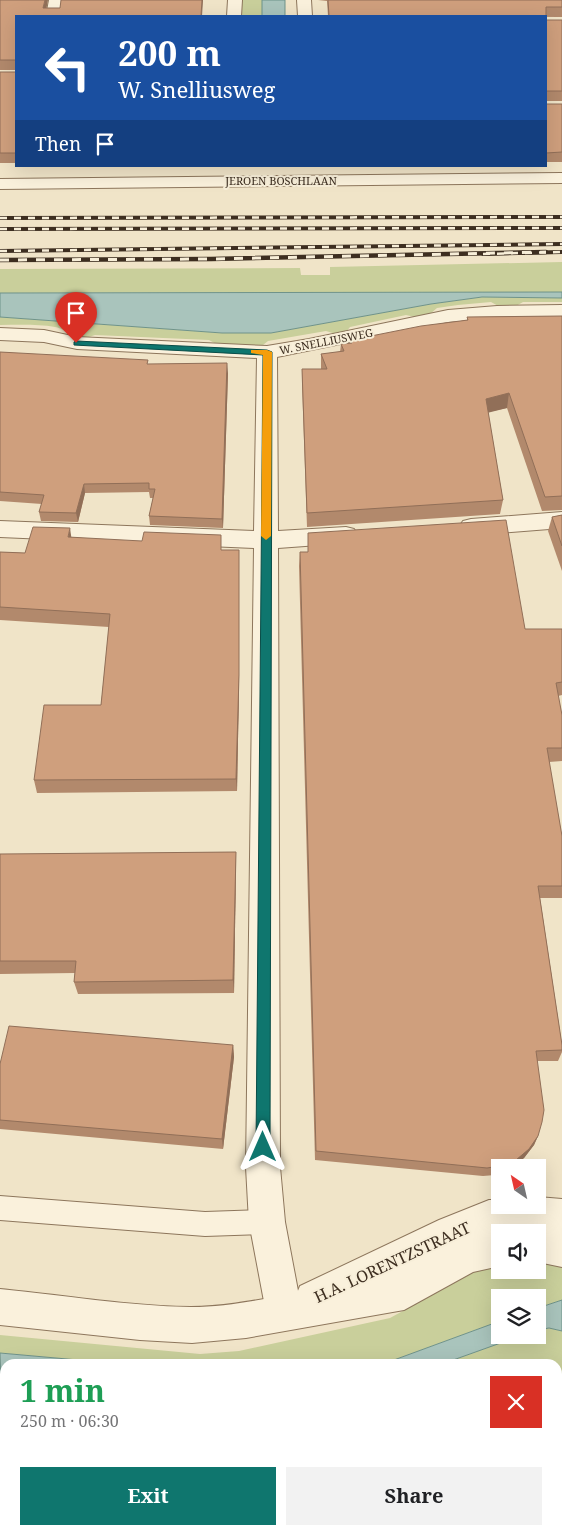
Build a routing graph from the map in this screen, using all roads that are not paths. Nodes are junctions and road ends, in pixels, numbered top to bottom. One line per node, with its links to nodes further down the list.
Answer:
1 (56, 0): 4 (street)
2 (235, 0): 5 (street)
3 (304, 0): 6 (street)
4 (53, 15)
5 (234, 15)
6 (305, 15)
7 (525, 172): 9 (street, JEROEN BOSCHLAAN); 10 (street, JEROEN BOSCHLAAN)
8 (232, 173): 9 (street, JEROEN BOSCHLAAN); 11 (street, JEROEN BOSCHLAAN)
9 (314, 173)
10 (562, 178)
11 (0, 184)
12 (562, 311): 14 (street, W. SNELLIUSWEG)
13 (0, 334): 14 (street, W. SNELLIUSWEG)
14 (267, 352): 19 (street)
15 (562, 520): 16 (street)
16 (454, 528)
17 (0, 529): 19 (street)
18 (365, 534): 19 (street)
19 (266, 540): 22 (street)
20 (0, 1208): 22 (lane)
21 (562, 1216): 27 (street, H.A. LORENTZSTRAAT)
22 (267, 1222): 27 (street)
23 (546, 1246): 24 (street)
24 (562, 1249)
25 (491, 1250): 27 (street, H.A. LORENTZSTRAAT)
26 (0, 1307): 27 (street, H.A. LORENTZSTRAAT)
27 (284, 1312)

